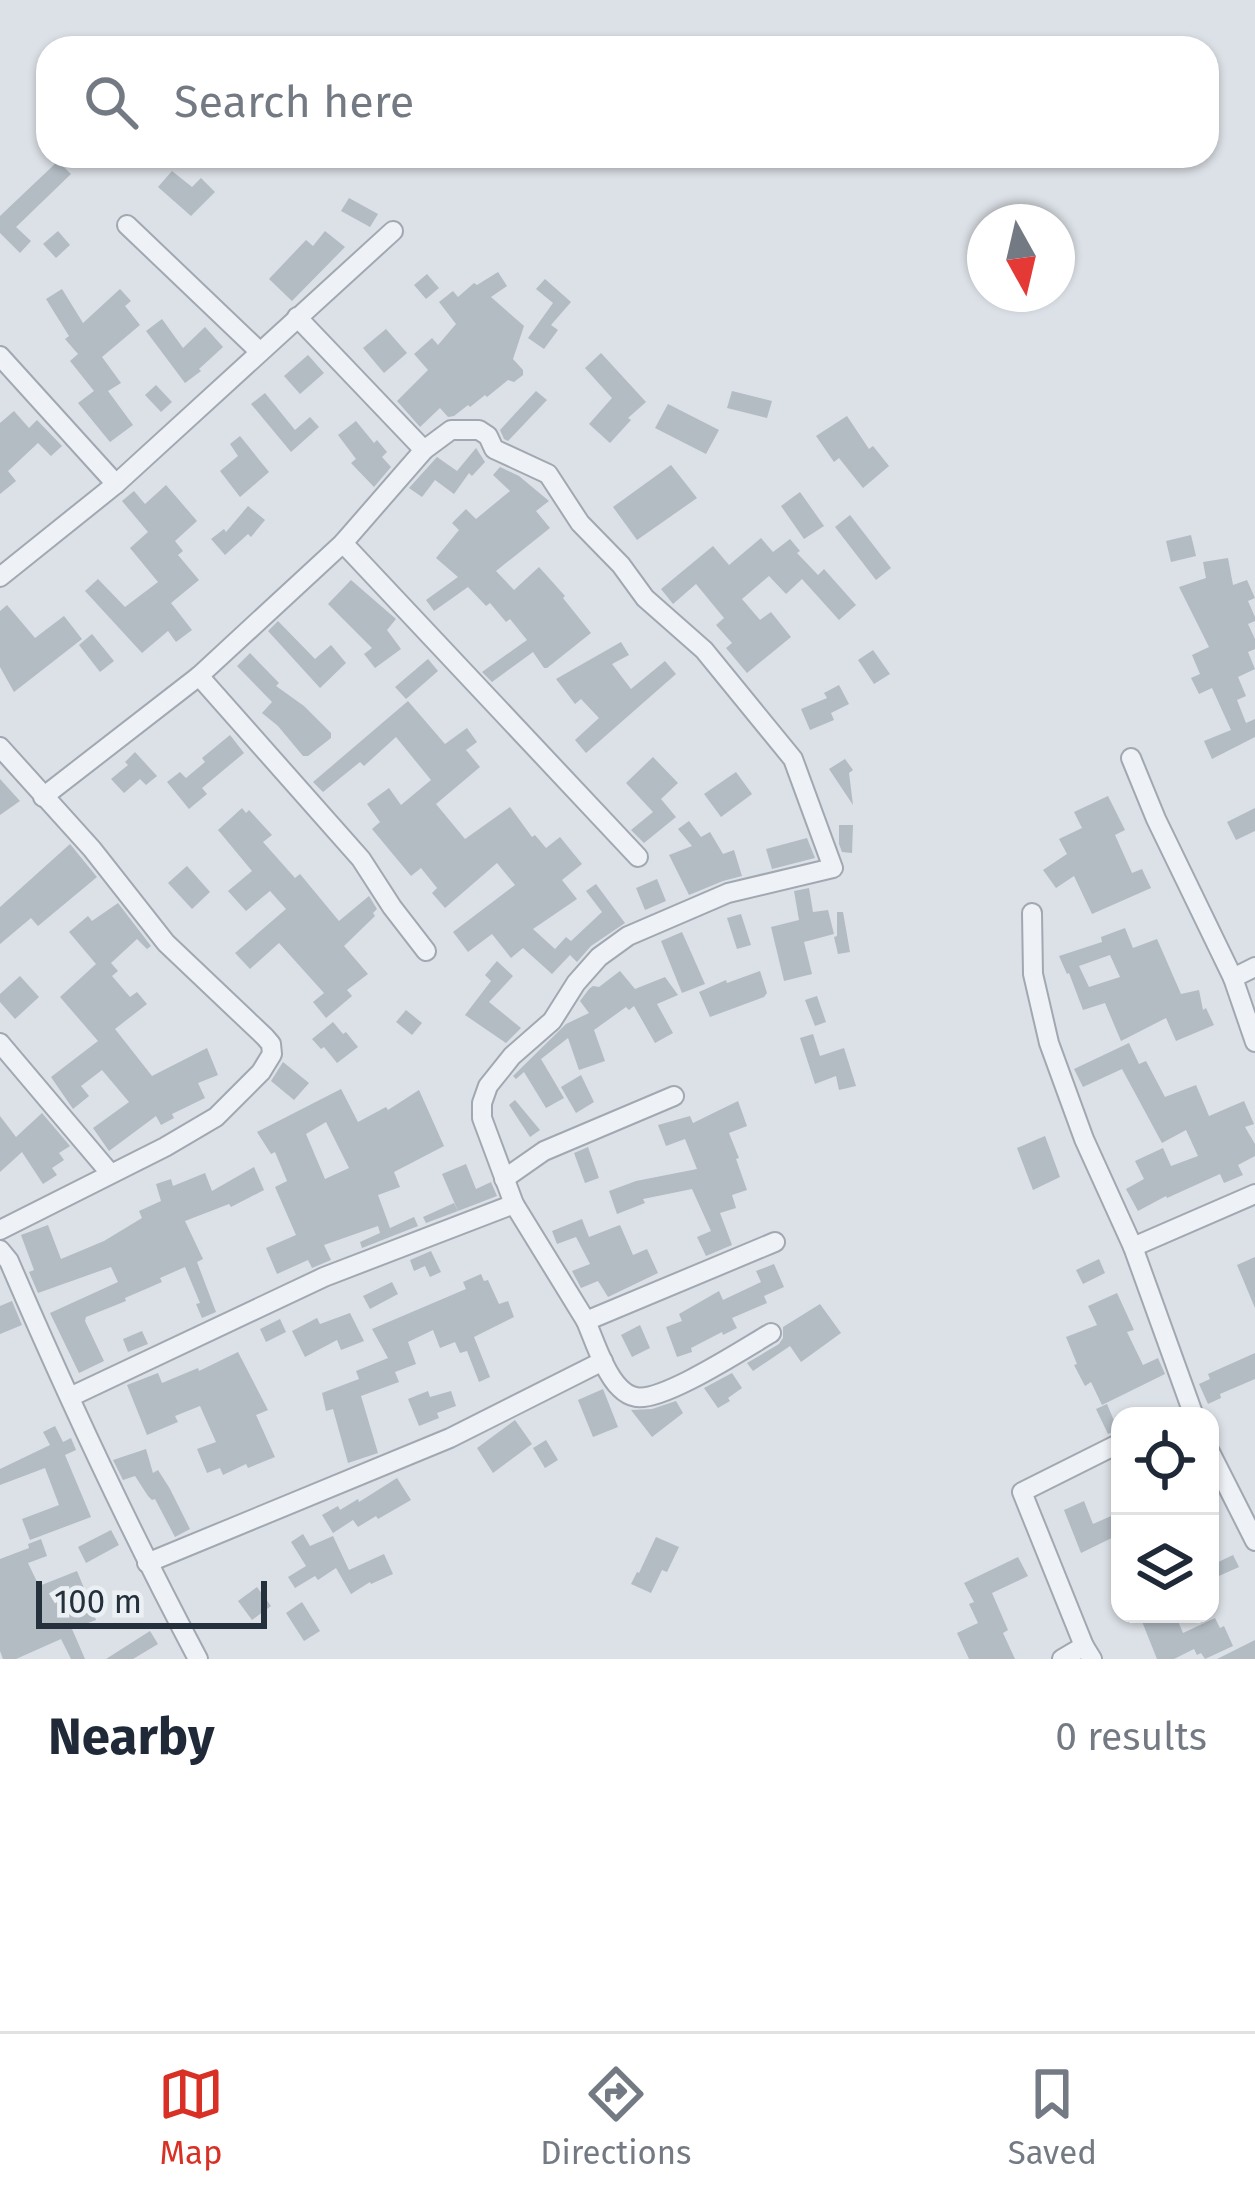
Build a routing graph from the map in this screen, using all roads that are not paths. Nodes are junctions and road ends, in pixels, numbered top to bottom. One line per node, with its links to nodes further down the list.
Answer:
1 (127, 226): 4 (street)
2 (393, 231): 3 (street)
3 (297, 317): 4 (street); 6 (street)
4 (260, 352): 7 (street)
5 (0, 356): 7 (street)
6 (424, 450): 8 (street); 23 (street)
7 (116, 484): 9 (street)
8 (343, 543): 10 (street); 14 (street)
9 (0, 577)
10 (199, 676): 13 (street); 16 (street)
11 (0, 747): 13 (street)
12 (1131, 758): 18 (street)
13 (43, 797): 22 (street)
14 (638, 857)
15 (1032, 913): 28 (street)
16 (426, 951)
17 (1255, 967): 18 (street)
18 (1233, 978): 19 (street)
19 (1255, 1042)
20 (0, 1043): 22 (street)
21 (674, 1096): 23 (street)
22 (110, 1173): 26 (street)
23 (504, 1179): 25 (street)
24 (1255, 1194): 28 (street)
25 (514, 1204): 30 (street); 33 (street)
26 (0, 1230)
27 (775, 1242): 30 (street)
28 (1133, 1247): 34 (street)
29 (0, 1250): 33 (street)
30 (586, 1321): 32 (street)
31 (771, 1333): 32 (street)
32 (604, 1361): 38 (street)
33 (70, 1397): 38 (street)
34 (1187, 1407)
35 (1111, 1448): 39 (street)
36 (1219, 1470): 37 (street)
37 (1255, 1541)
38 (147, 1563): 40 (street)
39 (1088, 1653): 41 (street)
40 (198, 1659)
41 (1062, 1659)

